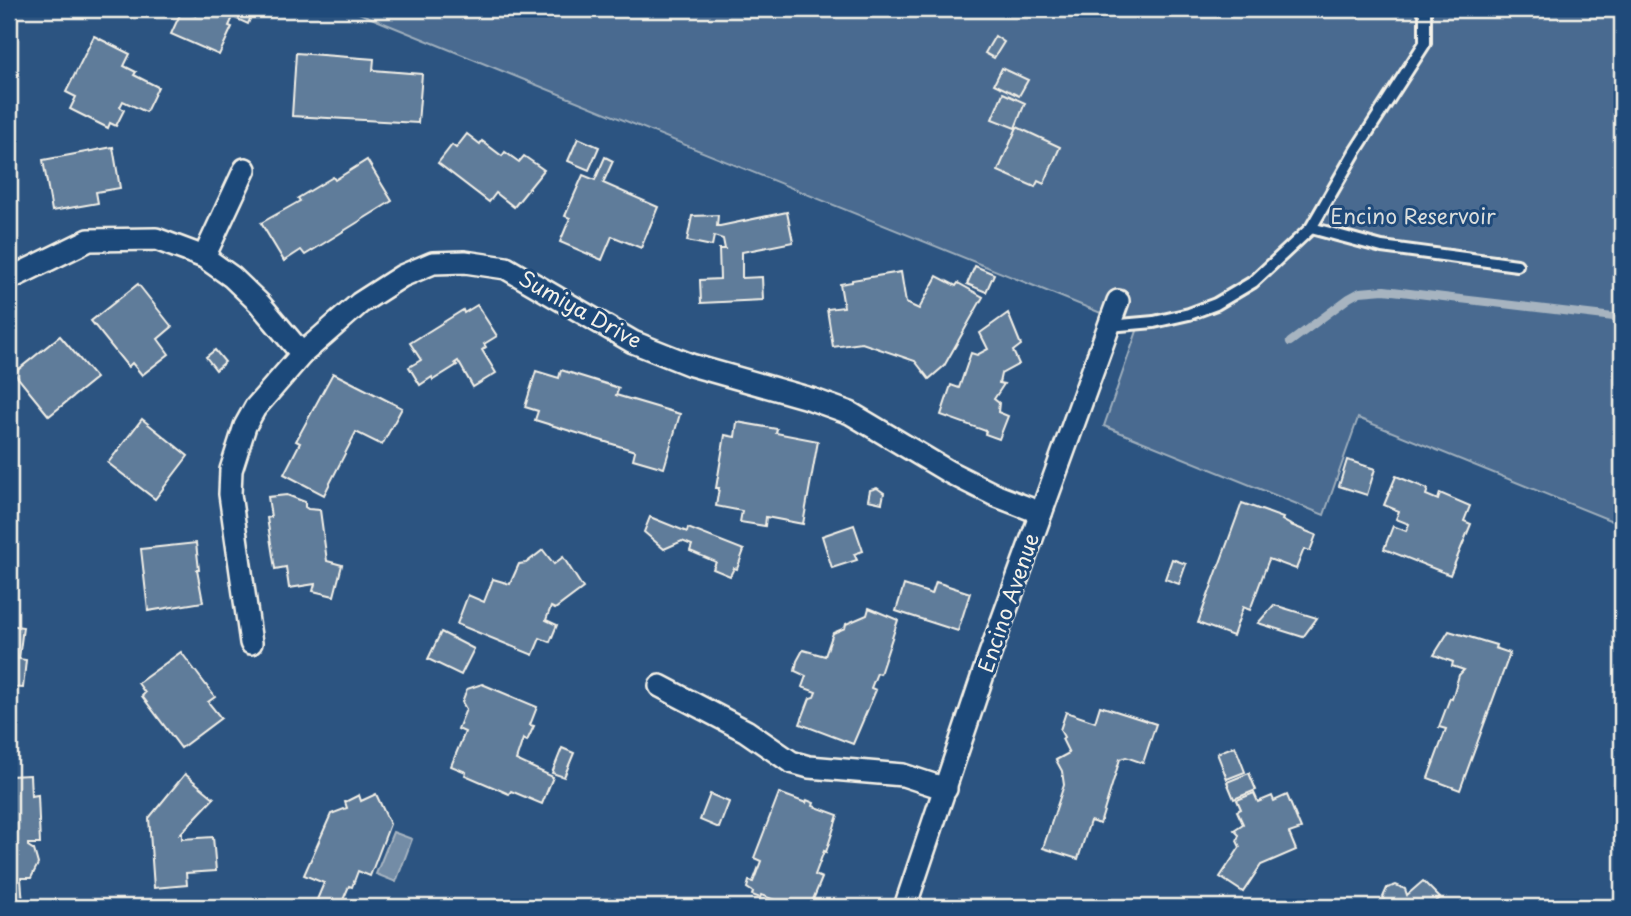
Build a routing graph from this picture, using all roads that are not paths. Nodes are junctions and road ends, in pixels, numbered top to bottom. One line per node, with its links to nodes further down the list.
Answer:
1 (1422, 9): 3 (lane)
2 (245, 169): 4 (street)
3 (1311, 228): 5 (lane); 8 (lane)
4 (204, 257): 6 (street); 9 (street)
5 (1517, 265)
6 (9, 279)
7 (1118, 301): 8 (street, Encino Avenue)
8 (1109, 326): 10 (street, Encino Avenue)
9 (302, 354): 10 (street, Sumiya Drive); 11 (street, Sumiya Drive)
10 (1041, 513): 13 (street, Encino Avenue)
11 (251, 643)
12 (660, 687): 13 (street)
13 (946, 789): 14 (street, Encino Avenue)
14 (905, 907)

